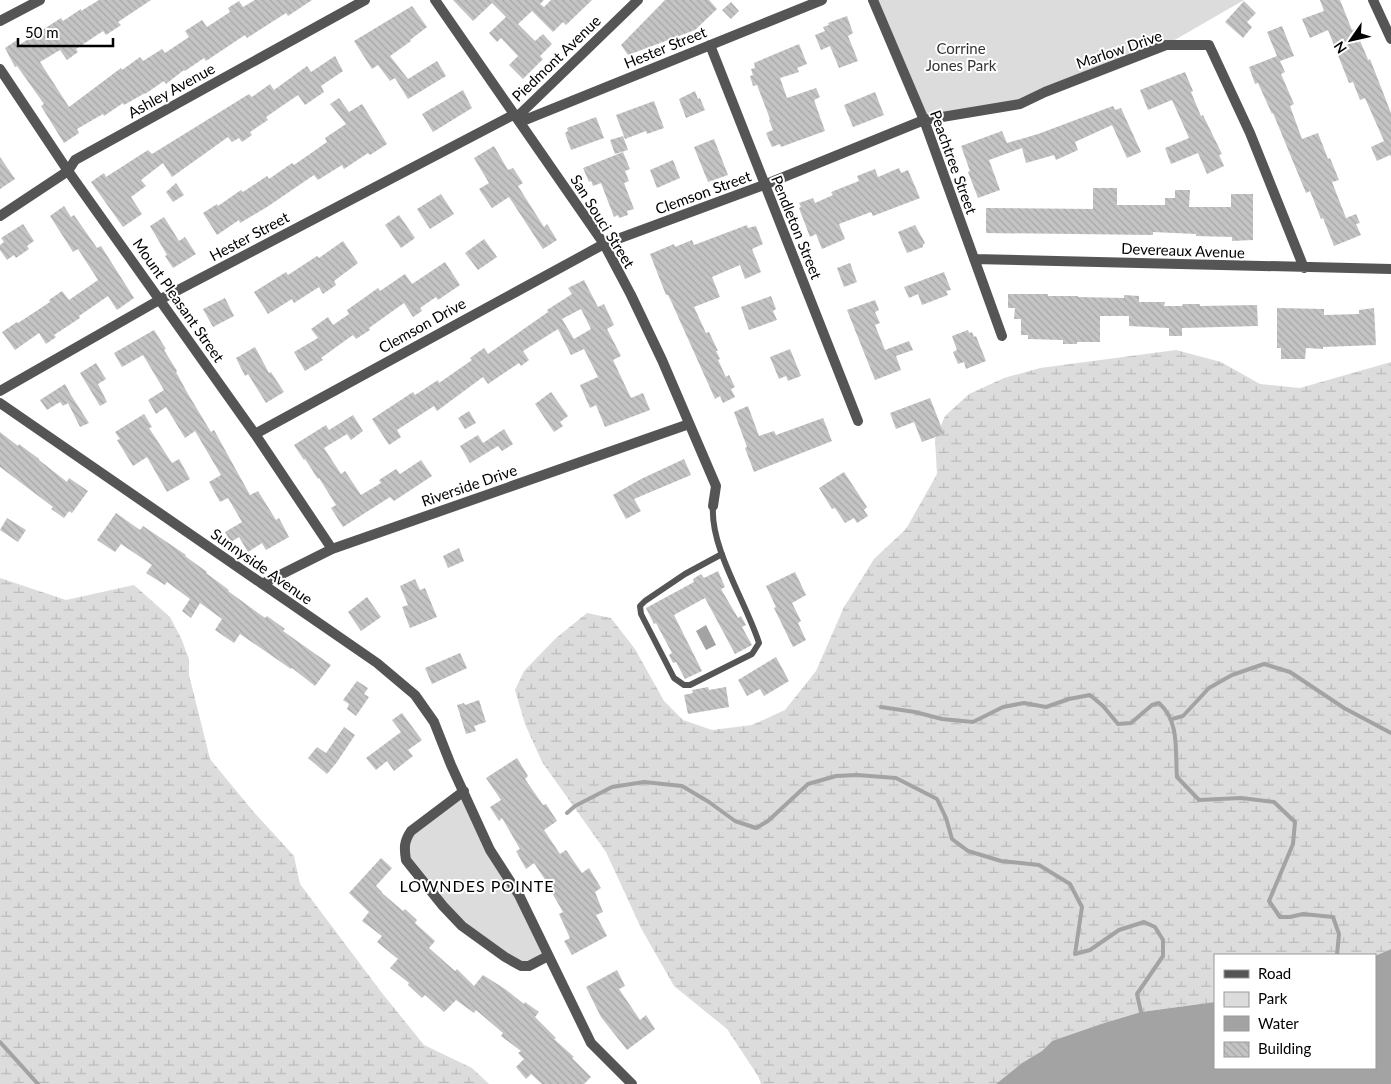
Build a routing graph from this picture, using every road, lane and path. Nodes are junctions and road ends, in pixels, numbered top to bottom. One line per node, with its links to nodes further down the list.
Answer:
1 (40, 0): 8 (street)
2 (365, 0): 14 (street, Ashley Avenue)
3 (435, 0): 12 (street, San Souci Street)
4 (638, 0): 12 (street, Piedmont Avenue)
5 (822, 0): 10 (street, Hester Street)
6 (873, 0): 13 (street, Peachtree Street)
7 (1374, 0): 9 (street)
8 (0, 21)
9 (1391, 39)
10 (710, 44): 12 (street, Hester Street); 15 (street, Pendleton Street)
11 (0, 69): 14 (street, Mount Pleasant Street)
12 (517, 118): 17 (street, San Souci Street); 21 (street, Hester Street)
13 (924, 120): 15 (street, Clemson Street); 18 (street, Peachtree Street); 19 (street, Marlow Drive)
14 (68, 170): 16 (street, Ashley Avenue); 21 (street, Mount Pleasant Street)
15 (764, 185): 17 (street, Clemson Street); 25 (street, Pendleton Street)
16 (0, 216)
17 (604, 244): 26 (street, San Souci Street); 27 (street, Clemson Drive)
18 (974, 259): 19 (street, Devereaux Avenue); 22 (street, Peachtree Street)
19 (1304, 268): 20 (street, Devereaux Avenue)
20 (1391, 269)
21 (161, 299): 23 (street, Hester Street); 27 (street, Mount Pleasant Street)
22 (1002, 336)
23 (0, 391)
24 (0, 403): 31 (street, Sunnyside Avenue)
25 (858, 421)
26 (689, 424): 28 (street, San Souci Street); 29 (street, Riverside Drive)
27 (255, 434): 29 (street, Mount Pleasant Street)
28 (713, 506): 30 (lane)
29 (332, 549): 31 (street, Riverside Drive)
30 (722, 554): 30 (lane)
31 (262, 584): 32 (street, Sunnyside Avenue)
32 (464, 791): 33 (street, Sunnyside Avenue); 33 (street)
33 (548, 956): 34 (street, Sunnyside Avenue)
34 (632, 1084)

